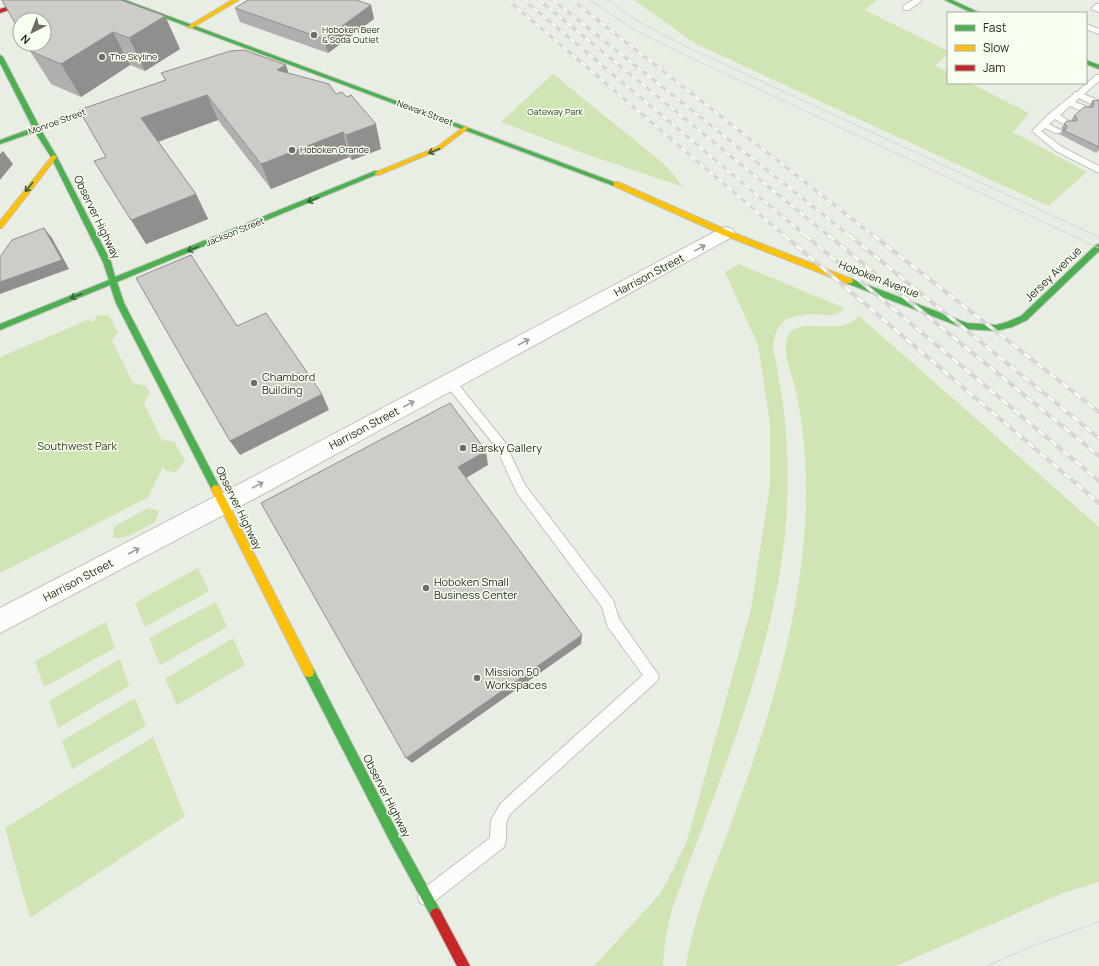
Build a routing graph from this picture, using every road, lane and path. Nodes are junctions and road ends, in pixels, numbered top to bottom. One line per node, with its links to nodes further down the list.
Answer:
1 (36, 0): 9 (main road)
2 (120, 0): 12 (main road, Newark Street)
3 (236, 0): 12 (main road)
4 (918, 0): 7 (lane)
5 (948, 0): 10 (main road)
6 (1099, 6): 8 (lane)
7 (906, 8)
8 (1099, 10)
9 (0, 11)
10 (975, 12)
11 (1087, 26): 13 (lane)
12 (190, 27): 26 (main road, Newark Street)
13 (1099, 32)
14 (0, 58): 27 (main road, Observer Highway)
15 (1087, 62): 16 (main road)
16 (1099, 67)
17 (1099, 77): 18 (lane)
18 (1077, 94): 20 (lane); 21 (lane)
19 (117, 100): 27 (main road, Monroe Street)
20 (1068, 102): 22 (lane); 23 (lane)
21 (1094, 102)
22 (1085, 109)
23 (1053, 116): 24 (lane); 25 (lane)
24 (1068, 123)
25 (1043, 124): 28 (lane); 31 (lane)
26 (465, 128): 33 (main road, Newark Street); 35 (main road, Jackson Street, one-way to 35)
27 (37, 129): 29 (main road, Monroe Street); 30 (main road, Observer Highway)
28 (1058, 131)
29 (0, 142)
30 (54, 157): 32 (main road, one-way to 32); 35 (main road, Observer Highway)
31 (1098, 168)
32 (0, 226)
33 (726, 233): 36 (main road, Hoboken Avenue); 38 (street, Harrison Street, one-way to 33)
34 (1099, 247): 36 (main road, Jersey Avenue)
35 (112, 281): 37 (main road, Jackson Street, one-way to 37); 39 (main road, Observer Highway)
36 (1024, 318)
37 (0, 327)
38 (450, 382): 39 (street, Harrison Street, one-way to 38); 41 (lane)
39 (223, 503): 40 (street, Harrison Street, one-way to 39); 41 (main road, Observer Highway)
40 (0, 621)
41 (426, 896): 42 (main road, Observer Highway)
42 (464, 966)

